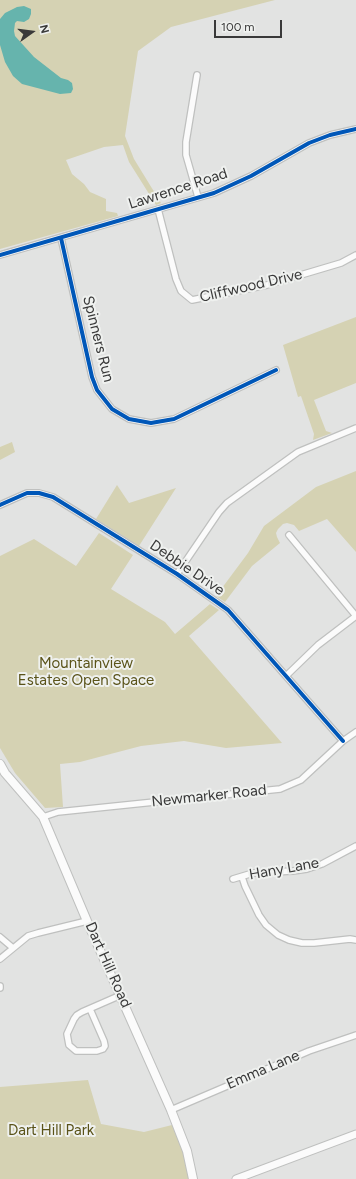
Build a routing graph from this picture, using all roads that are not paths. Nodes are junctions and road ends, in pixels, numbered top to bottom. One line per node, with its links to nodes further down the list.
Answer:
1 (197, 75): 3 (street)
2 (356, 128): 3 (street, Lawrence Road)
3 (198, 197): 4 (street, Lawrence Road)
4 (158, 209): 5 (street, Lawrence Road); 6 (street, Cliffwood Drive)
5 (61, 238): 7 (street, Lawrence Road); 8 (street, Spinners Run)
6 (356, 254)
7 (0, 255)
8 (276, 370)
9 (356, 428): 12 (street)
10 (0, 505): 12 (street, Debbie Drive)
11 (289, 535): 13 (street)
12 (178, 574): 14 (street, Debbie Drive)
13 (356, 616): 14 (street)
14 (286, 676): 16 (street, Debbie Drive)
15 (356, 732): 16 (street, Newmarker Road)
16 (343, 741): 19 (street, Newmarker Road)
17 (0, 764): 18 (main road, Dart Hill Road)
18 (2, 774): 19 (main road, Dart Hill Road)
19 (43, 817): 23 (main road, Dart Hill Road)
20 (356, 846): 21 (street, Hany Lane)
21 (242, 877): 22 (street, Hany Lane); 25 (street)
22 (233, 879)
23 (87, 921): 26 (street); 28 (main road, Dart Hill Road)
24 (0, 937): 26 (street)
25 (356, 940)
26 (13, 948): 27 (street)
27 (0, 959)
28 (121, 995): 29 (street); 31 (main road, Dart Hill Road)
29 (90, 1009): 29 (street)
30 (356, 1035): 31 (street, Emma Lane)
31 (171, 1110): 33 (main road, Dart Hill Road)
32 (356, 1134): 34 (street)
33 (194, 1179)
34 (236, 1179)

